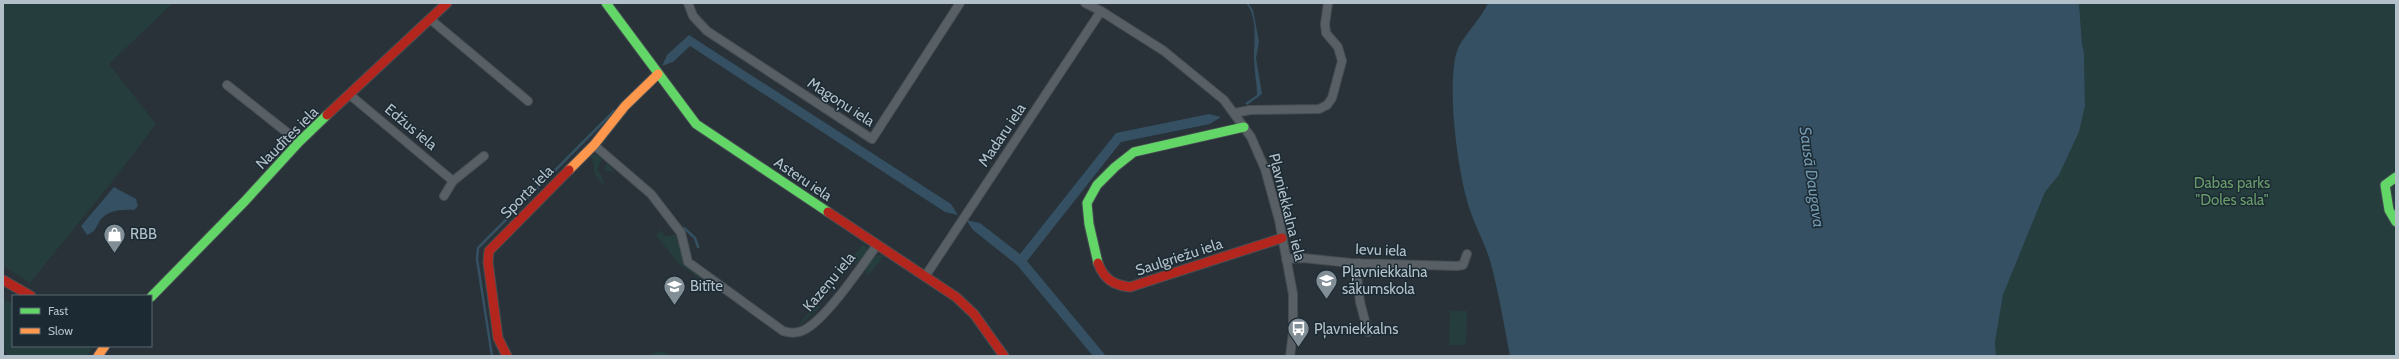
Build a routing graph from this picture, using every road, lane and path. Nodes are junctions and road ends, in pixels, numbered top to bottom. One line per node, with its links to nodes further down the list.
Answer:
1 (447, 3): 8 (street, Naudītes iela)
2 (606, 3): 9 (street, Asteru iela)
3 (688, 3): 4 (street, Magoņu iela)
4 (960, 3)
5 (1085, 3): 7 (street, Pļavniekkalna iela)
6 (1328, 3): 13 (street)
7 (1101, 11): 13 (street, Pļavniekkalna iela); 27 (street, Madaru iela)
8 (430, 19): 11 (street, Naudītes iela); 12 (street)
9 (658, 74): 16 (street, Sporta iela); 23 (street, Asteru iela)
10 (227, 85): 15 (street)
11 (350, 95): 15 (street, Naudītes iela); 19 (street, Edžus iela)
12 (528, 100)
13 (1235, 113): 14 (street, Pļavniekkalna iela)
14 (1244, 127): 22 (street, Pļavniekkalna iela); 22 (street, Saulgriežu iela)
15 (299, 142): 30 (street, Naudītes iela)
16 (594, 145): 23 (street, Kazeņu iela); 34 (street, Sporta iela)
17 (484, 156): 19 (street)
18 (2396, 177): 21 (street)
19 (453, 181): 20 (street)
20 (444, 196)
21 (2396, 222)
22 (1282, 238): 25 (street, Pļavniekkalna iela)
23 (877, 246): 27 (street, Asteru iela)
24 (1467, 254): 26 (street, Ievu iela)
25 (1286, 259): 26 (street, Ievu iela); 36 (street, Pļavniekkalna iela)
26 (1359, 263): 31 (street)
27 (926, 275): 35 (street, Asteru iela)
28 (3, 280): 29 (street)
29 (30, 295)
30 (152, 296)
31 (1368, 332)
32 (104, 347): 33 (street)
33 (98, 356)
34 (507, 356)
35 (1004, 356)
36 (1290, 356)

